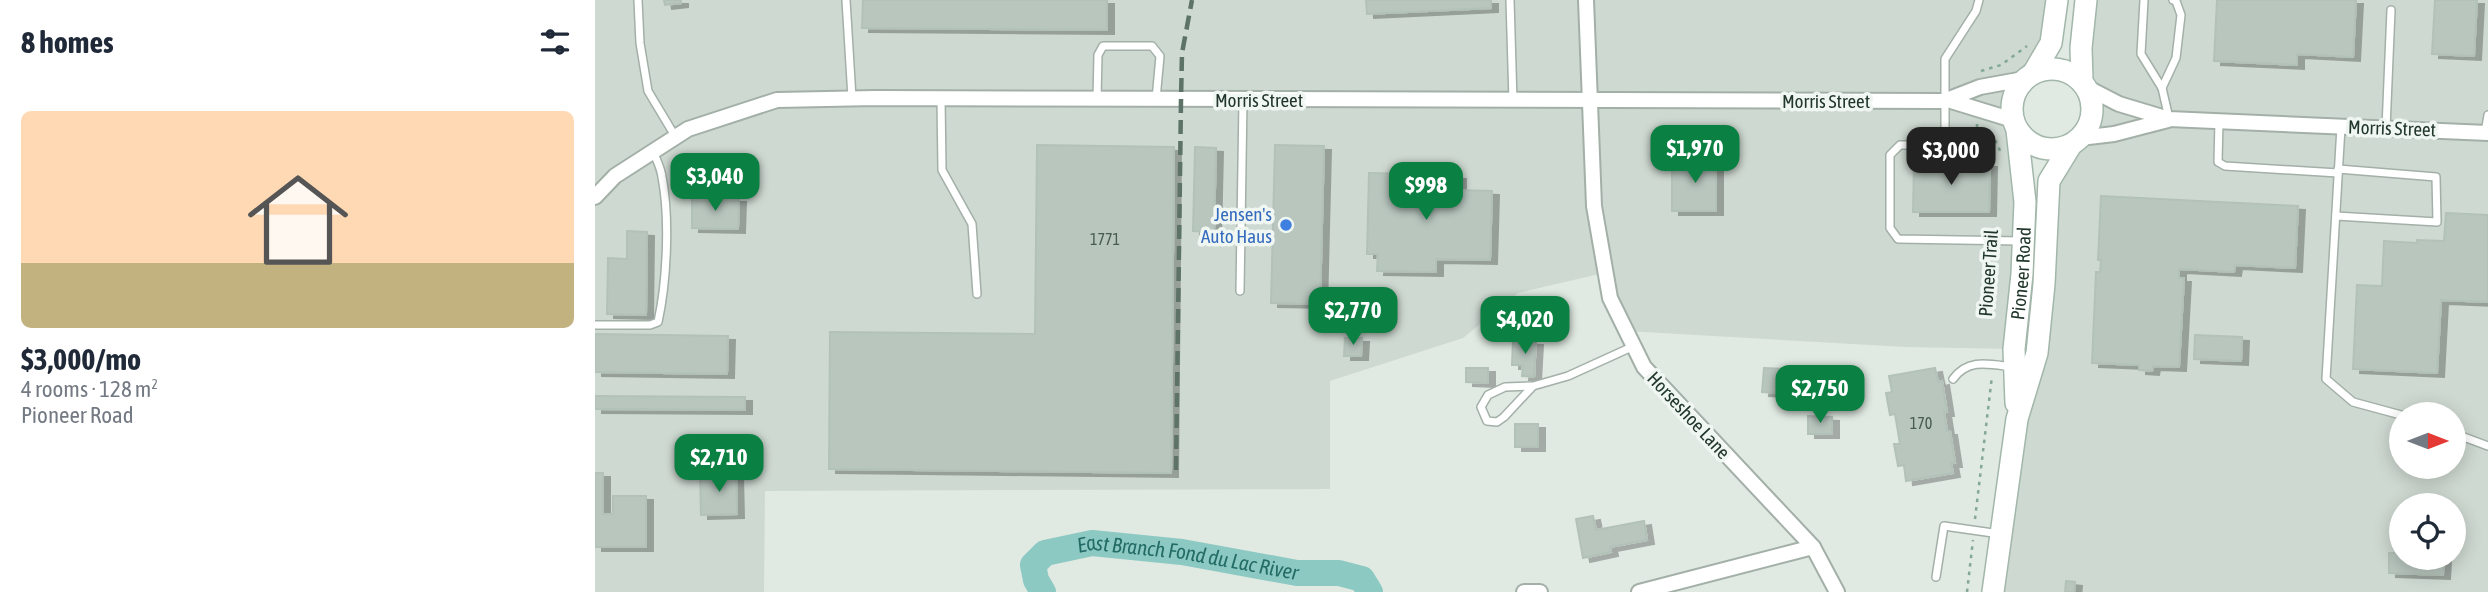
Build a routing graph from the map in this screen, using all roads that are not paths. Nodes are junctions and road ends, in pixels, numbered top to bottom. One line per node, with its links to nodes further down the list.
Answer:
1 (638, 0): 30 (lane)
2 (846, 0): 15 (lane)
3 (1510, 0): 20 (lane)
4 (1586, 0): 21 (street, Horseshoe Lane)
5 (1979, 0): 22 (lane)
6 (2057, 0): 12 (main road)
7 (2086, 0): 13 (main road)
8 (2154, 0): 10 (lane)
9 (2173, 0): 14 (lane)
10 (2144, 4): 14 (lane)
11 (2391, 10): 28 (lane)
12 (2029, 76): 13 (main road); 22 (street, Morris Street); 26 (main road)
13 (2084, 84): 24 (street, Morris Street); 31 (main road)
14 (2162, 88): 24 (lane)
15 (852, 98): 16 (street, Morris Street); 30 (street, Morris Street)
16 (941, 98): 17 (street, Morris Street); 38 (lane)
17 (1097, 100): 18 (street, Morris Street); 18 (lane)
18 (1156, 100): 19 (street, Morris Street)
19 (1243, 100): 20 (street, Morris Street); 37 (lane)
20 (1513, 101): 21 (street, Morris Street)
21 (1590, 101): 22 (street, Morris Street); 40 (street, Horseshoe Lane)
22 (1947, 101): 26 (street, Morris Street); 36 (lane)
23 (2488, 115): 29 (lane)
24 (2169, 119): 25 (street, Morris Street); 31 (street, Morris Street)
25 (2219, 121): 27 (street, Morris Street); 33 (lane)
26 (2015, 125): 31 (main road); 36 (main road, Pioneer Road)
27 (2341, 126): 28 (street, Morris Street); 33 (lane)
28 (2386, 128): 29 (street, Morris Street)
29 (2487, 132)
30 (676, 137): 32 (street, Morris Street)
31 (2076, 141): 41 (main road, Pioneer Road)
32 (652, 151): 34 (street, Morris Street); 39 (lane)
33 (2338, 171): 35 (lane); 35 (lane)
34 (595, 197)
35 (2336, 216): 44 (lane)
36 (2023, 242): 41 (main road, Pioneer Road)
37 (1240, 291)
38 (977, 294)
39 (595, 325)
40 (1635, 346): 43 (lane); 48 (street, Horseshoe Lane)
41 (2013, 367): 42 (lane); 47 (main road, Pioneer Road)
42 (1953, 379)
43 (1533, 386): 43 (lane)
44 (2389, 412)
45 (2466, 438): 46 (lane)
46 (2488, 446)
47 (2001, 534): 49 (lane); 54 (main road, Pioneer Road)
48 (1813, 547): 52 (street); 53 (street, Horseshoe Lane)
49 (1936, 578)
50 (1524, 592): 51 (street)
51 (1540, 592)
52 (1639, 592)
53 (1837, 592)
54 (1993, 592)

